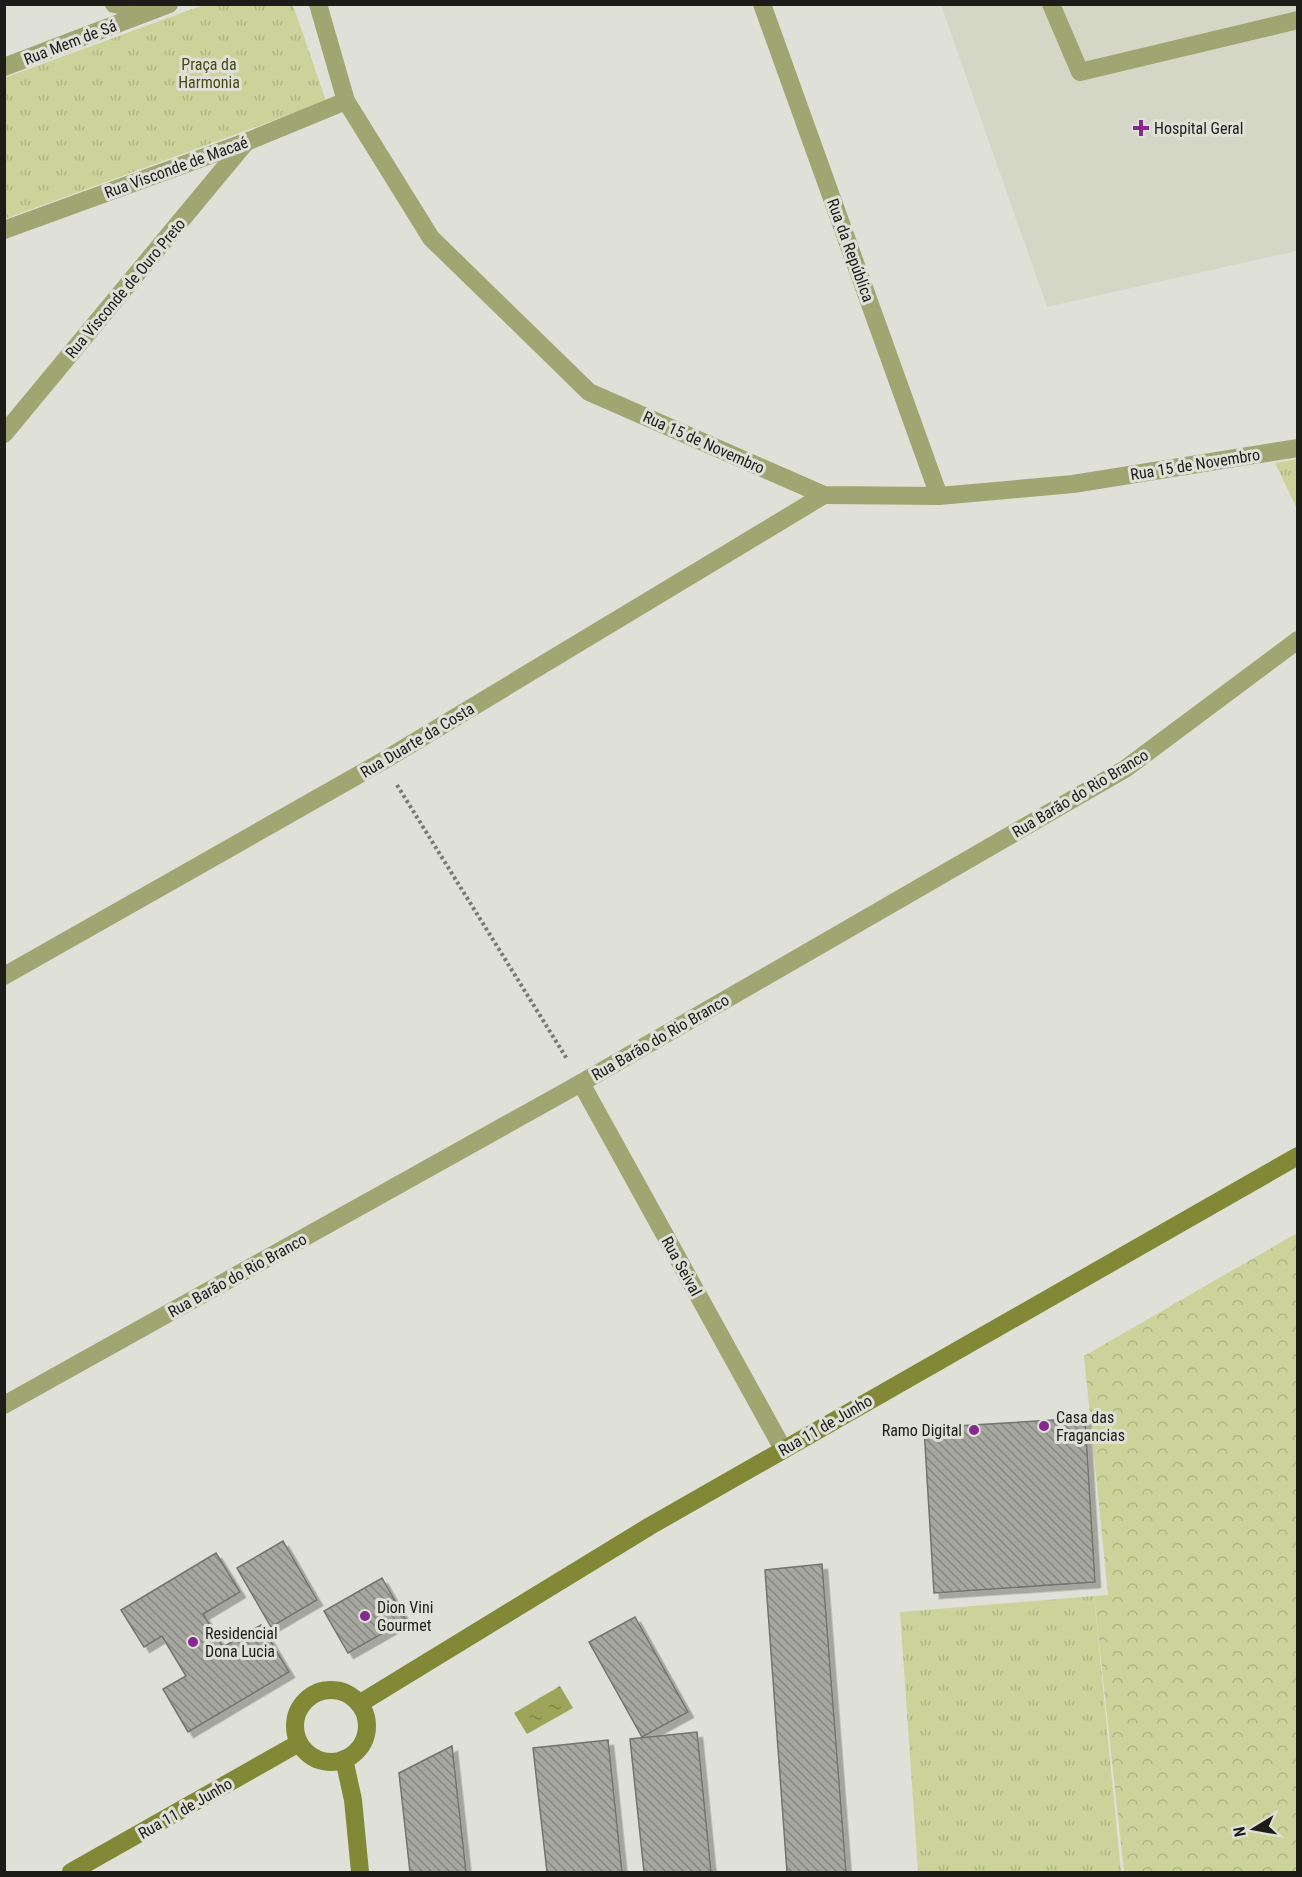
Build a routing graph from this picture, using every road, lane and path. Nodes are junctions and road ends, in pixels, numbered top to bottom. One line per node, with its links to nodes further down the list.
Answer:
1 (114, 4): 6 (street)
2 (169, 4): 6 (street, Rua Mem de Sá)
3 (318, 4): 9 (street, Rua 15 de Novembro)
4 (762, 4): 15 (street, Rua da República)
5 (1051, 4): 7 (street)
6 (149, 12): 8 (street, Rua Mem de Sá)
7 (1298, 20)
8 (4, 67)
9 (346, 101): 10 (street, Rua Visconde de Macaé); 14 (street, Rua 15 de Novembro)
10 (246, 142): 11 (street, Rua Visconde de Macaé); 12 (street, Rua Visconde de Ouro Preto)
11 (4, 230)
12 (4, 434)
13 (1298, 448): 15 (street, Rua 15 de Novembro)
14 (824, 495): 15 (street, Rua 15 de Novembro); 17 (street, Rua Duarte da Costa)
15 (939, 496)
16 (1298, 640): 19 (street, Rua Barão do Rio Branco)
17 (382, 761): 18 (street, Rua Duarte da Costa); 19 (path)
18 (4, 976)
19 (581, 1083): 21 (street, Rua Barão do Rio Branco); 22 (street, Rua Seival)
20 (1298, 1156): 22 (street, Rua 11 de Junho)
21 (4, 1405)
22 (783, 1449): 23 (street, Rua 11 de Junho)
23 (359, 1704): 24 (street); 25 (street)
24 (300, 1743): 25 (street); 26 (street, Rua 11 de Junho)
25 (344, 1760): 27 (street)
26 (71, 1872)
27 (360, 1872)

